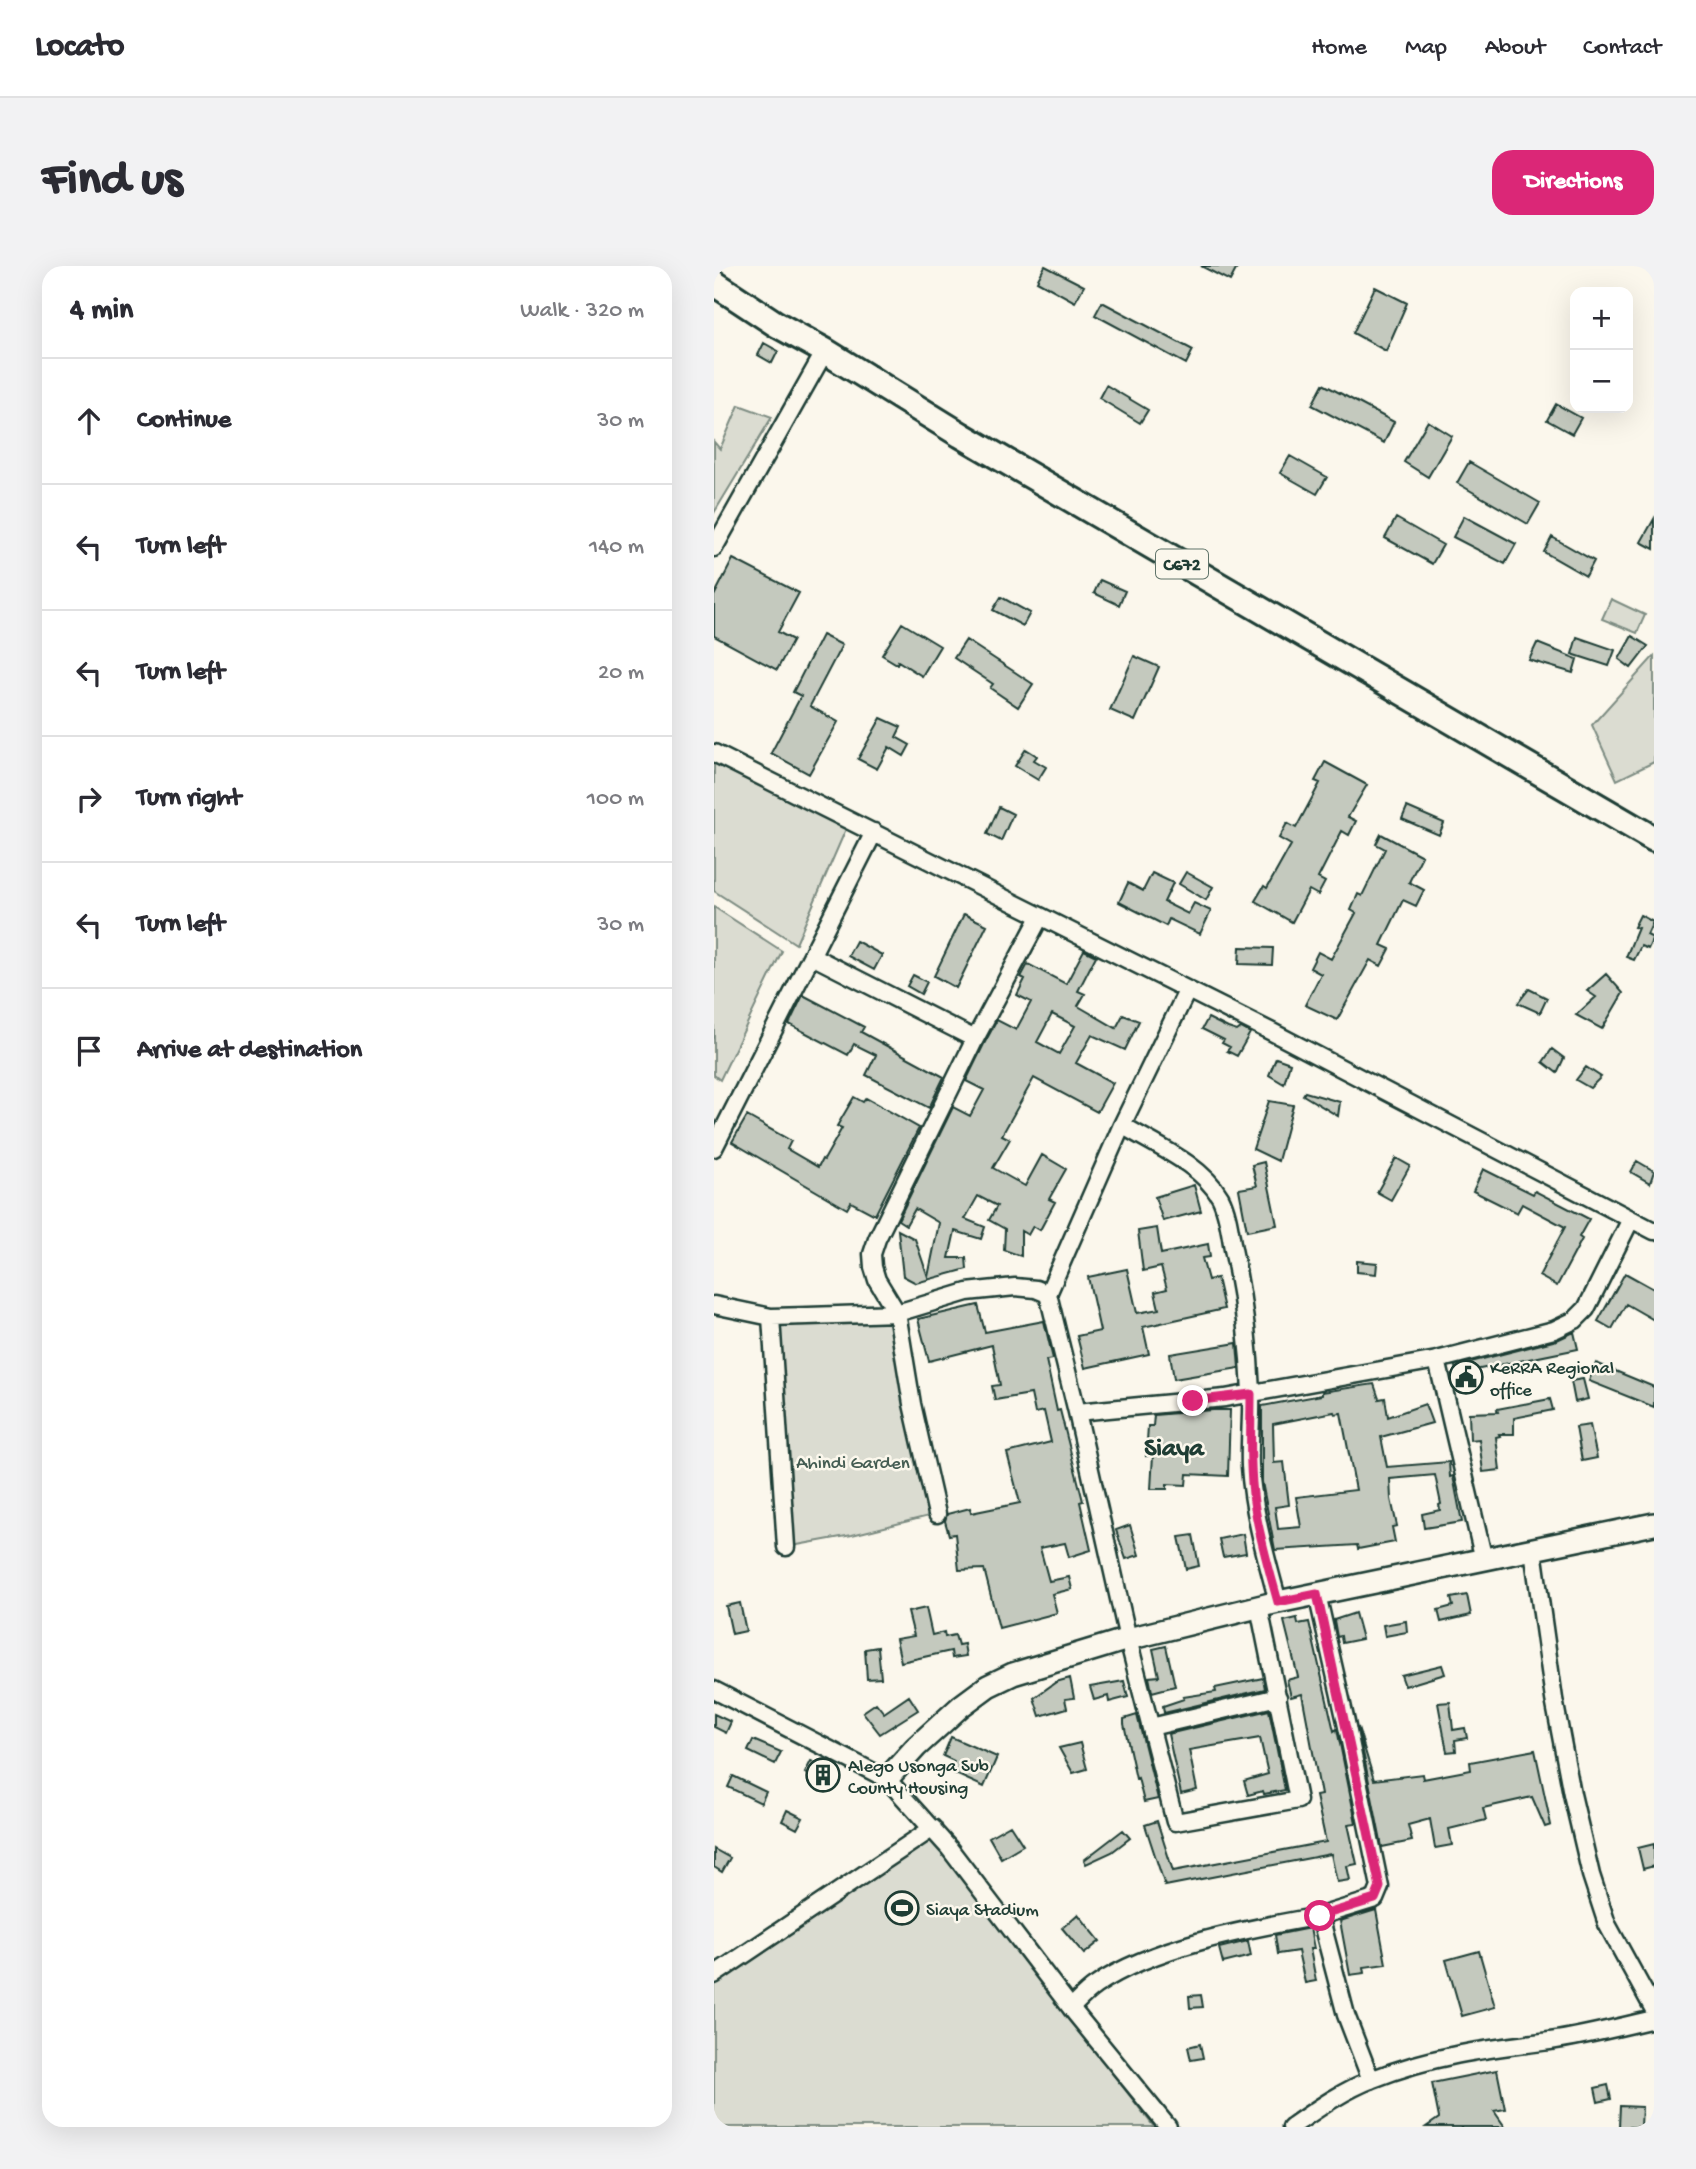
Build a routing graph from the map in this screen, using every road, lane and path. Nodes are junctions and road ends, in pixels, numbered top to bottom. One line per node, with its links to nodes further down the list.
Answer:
1 (714, 284): 2 (main road, C672)
2 (825, 351): 3 (street); 6 (main road, C672)
3 (714, 548)
4 (714, 753): 5 (street)
5 (874, 832): 7 (street); 8 (street)
6 (1654, 839)
7 (1040, 917): 9 (street); 10 (street)
8 (812, 956): 10 (street); 12 (street)
9 (1186, 991): 11 (street); 13 (street)
10 (975, 1039): 17 (street)
11 (1122, 1125): 15 (street); 20 (street)
12 (714, 1148)
13 (1631, 1219): 14 (street); 19 (street)
14 (1654, 1231)
15 (1048, 1294): 17 (street); 21 (street)
16 (714, 1305): 18 (street)
17 (897, 1313): 18 (street); 22 (street)
18 (771, 1317): 24 (street)
19 (1437, 1360): 20 (street); 26 (street)
20 (1251, 1394): 21 (street); 28 (street)
21 (1077, 1412): 29 (street)
22 (937, 1514)
23 (1654, 1524): 25 (main road)
24 (786, 1547)
25 (1533, 1550): 26 (main road); 38 (street)
26 (1484, 1560): 27 (main road)
27 (1317, 1594): 28 (main road); 35 (street)
28 (1269, 1604): 29 (main road); 31 (street)
29 (1128, 1639): 32 (street); 33 (main road)
30 (714, 1690): 33 (street)
31 (1278, 1697): 32 (street); 32 (street)
32 (1151, 1727)
33 (887, 1779): 34 (street)
34 (933, 1828): 36 (street); 37 (street)
35 (1320, 1916): 37 (street); 40 (street)
36 (714, 1975)
37 (1071, 2007): 41 (street)
38 (1654, 2010)
39 (1654, 2019): 40 (street)
40 (1371, 2080): 42 (street)
41 (1168, 2127)
42 (1291, 2127)

